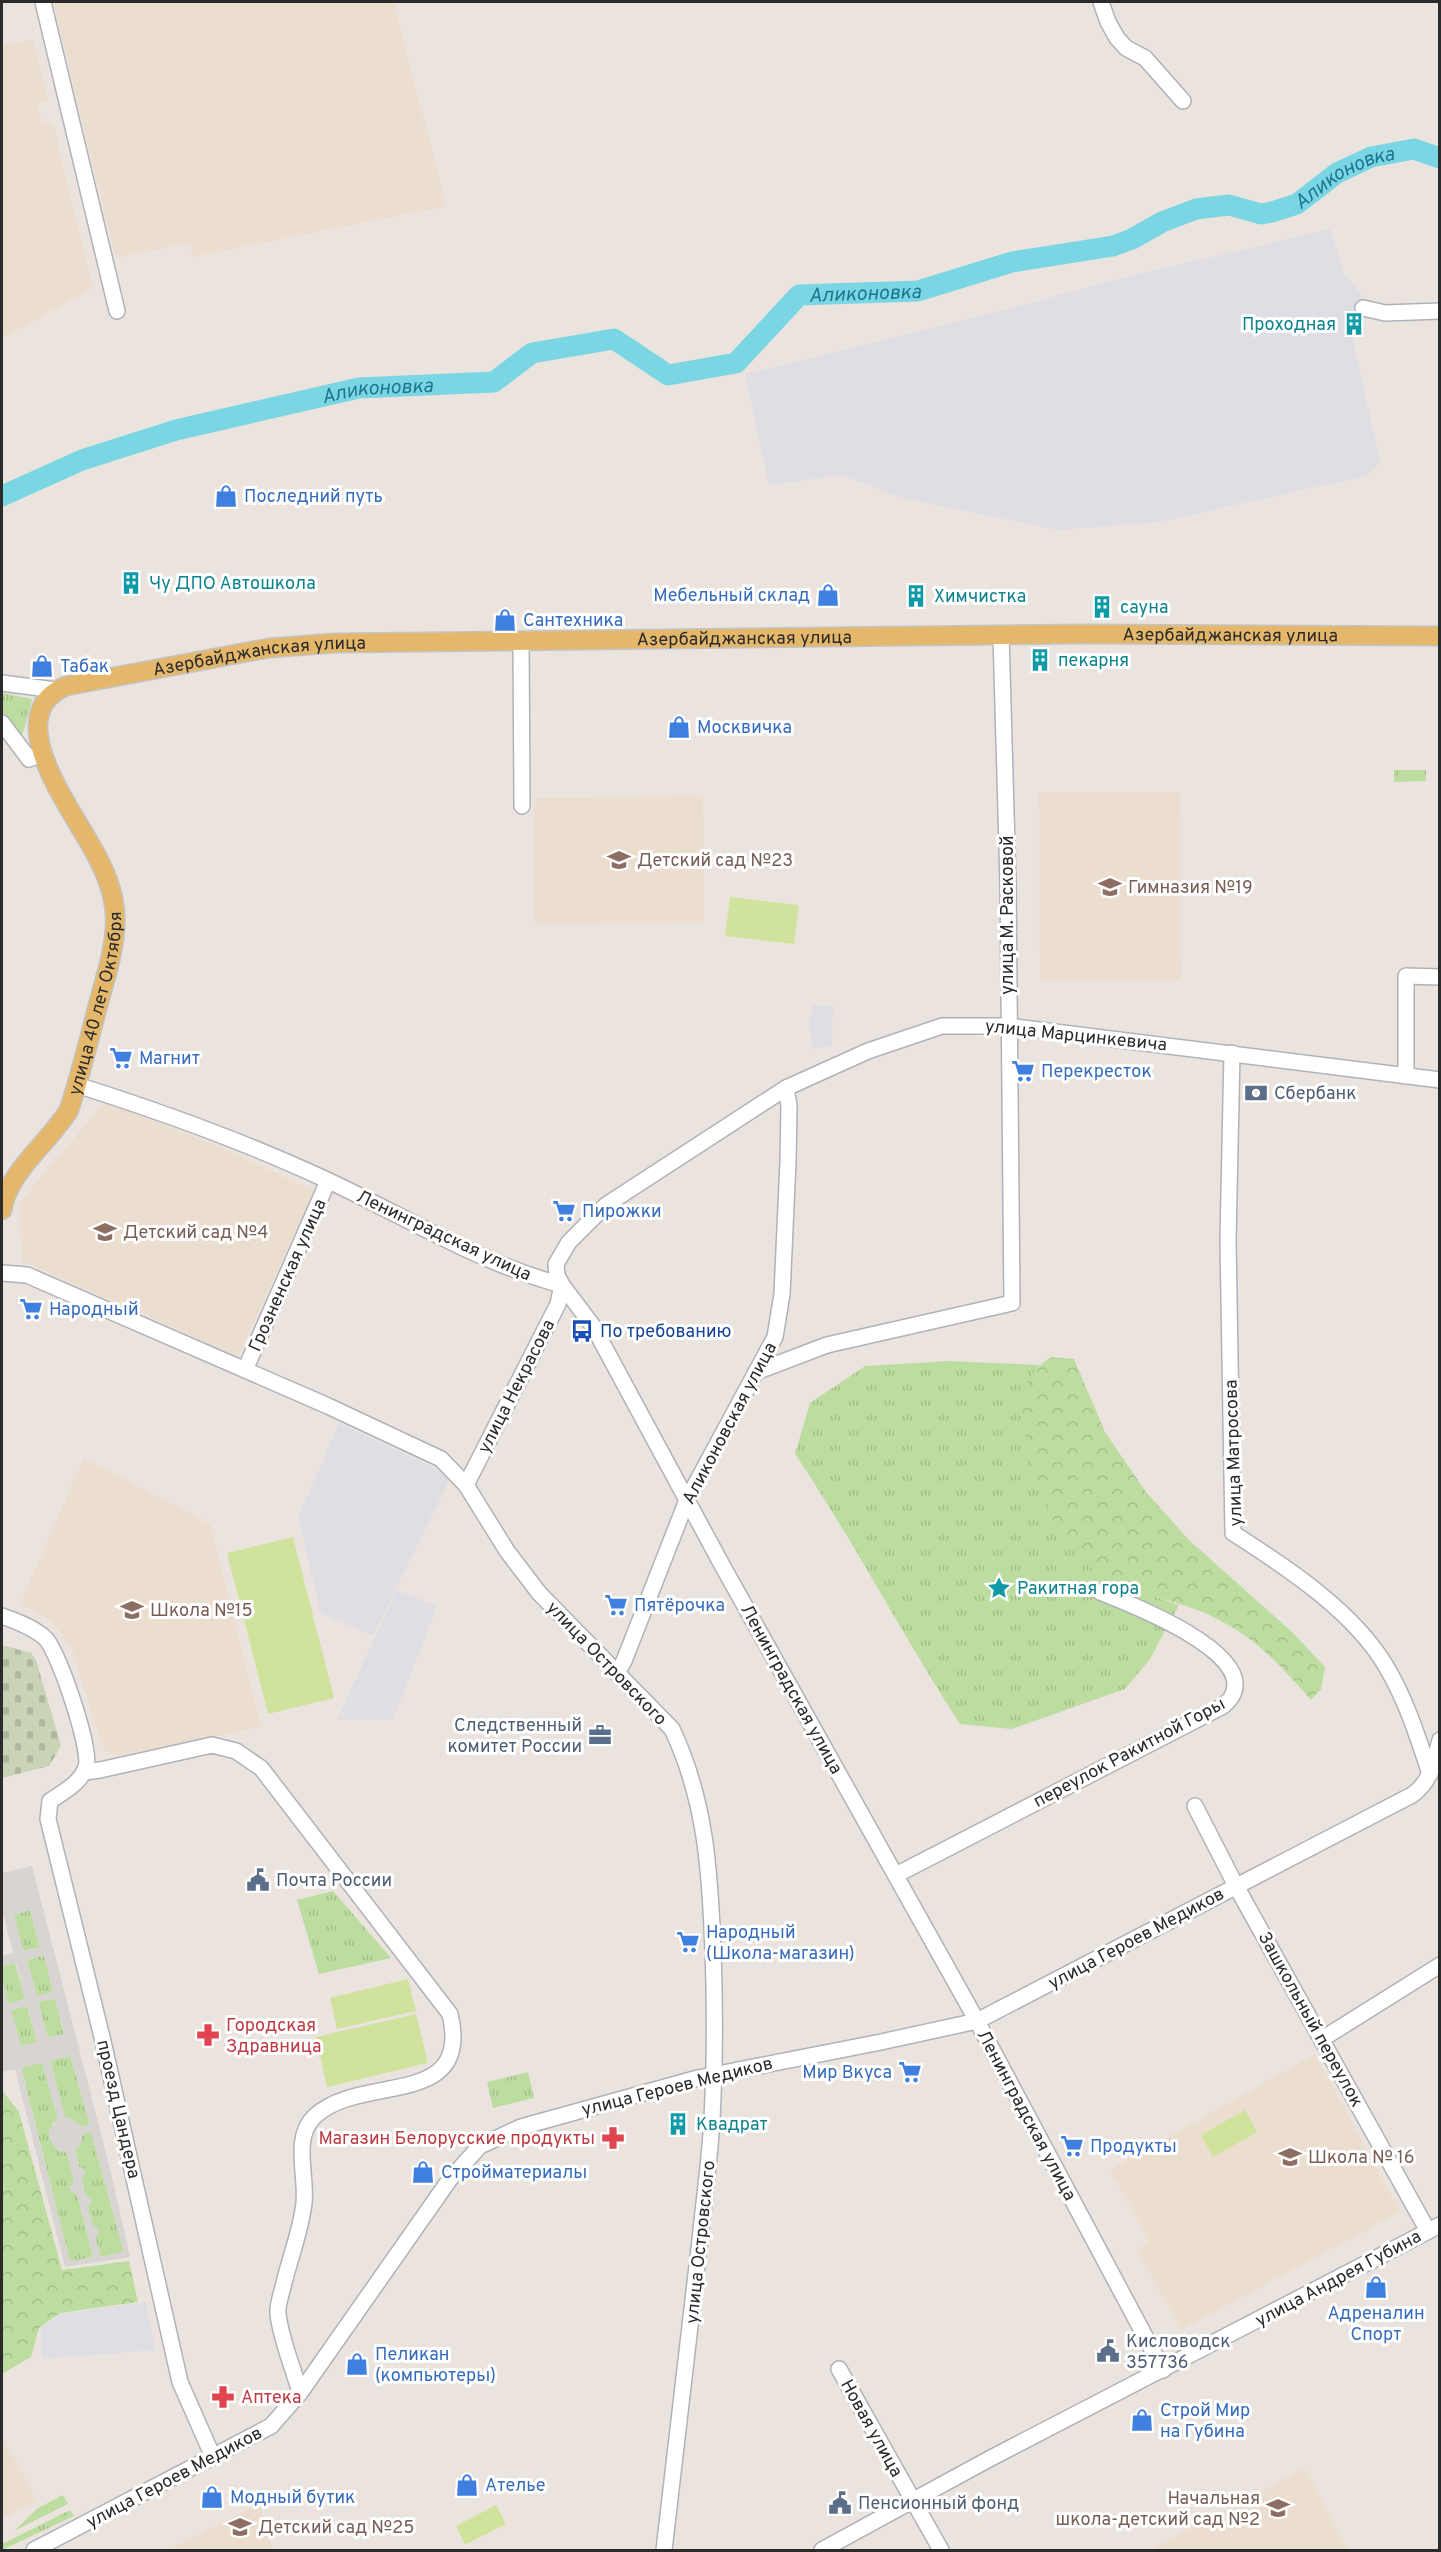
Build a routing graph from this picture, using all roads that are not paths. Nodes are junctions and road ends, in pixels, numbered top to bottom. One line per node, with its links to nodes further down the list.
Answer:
1 (43, 2): 5 (street)
2 (1101, 2): 3 (street)
3 (1183, 101)
4 (1363, 308): 6 (street)
5 (117, 311)
6 (1440, 311)
7 (1001, 635): 8 (main road, Азербайджанская улица); 9 (main road, Азербайджанская улица); 16 (street, улица М. Расковой)
8 (1440, 636)
9 (521, 640): 11 (main road, Азербайджанская улица); 14 (street)
10 (2, 683): 11 (street)
11 (55, 690): 13 (main road, улица 40 лет Октября)
12 (2, 723): 13 (street)
13 (39, 755): 20 (main road, улица 40 лет Октября)
14 (522, 806)
15 (1440, 976): 18 (street)
16 (1008, 1026): 17 (street, улица Марцинкевича); 21 (street, улица Марцинкевича); 27 (street, улица М. Расковой)
17 (1232, 1053): 18 (street, улица Марцинкевича); 35 (street, улица Матросова)
18 (1406, 1076): 19 (street, улица Марцинкевича)
19 (1440, 1080)
20 (77, 1085): 22 (street, Ленинградская улица); 23 (main road, улица 40 лет Октября)
21 (786, 1088): 25 (street, улица Марцинкевича); 27 (street, Аликоновская улица)
22 (328, 1181): 25 (street, Ленинградская улица); 26 (street, Грозненская улица)
23 (2, 1210)
24 (2, 1272): 26 (street, улица Островского)
25 (562, 1285): 28 (street, улица Некрасова); 29 (street, Ленинградская улица)
26 (245, 1370): 28 (street, улица Островского)
27 (756, 1372): 29 (street, Аликоновская улица)
28 (466, 1485): 32 (street, улица Островского)
29 (687, 1500): 32 (street, Аликоновская улица); 37 (street, Ленинградская улица)
30 (1100, 1592): 37 (street, переулок Ракитной Горы)
31 (2, 1616): 34 (street)
32 (617, 1673): 42 (street, улица Островского)
33 (1440, 1740): 35 (street, улица Героев Медиков)
34 (84, 1772): 46 (street); 47 (street, проезд Цандера)
35 (1430, 1774): 38 (street, улица Героев Медиков)
36 (1196, 1806): 38 (street, Зашкольный переулок)
37 (896, 1875): 40 (street, Ленинградская улица)
38 (1236, 1886): 40 (street, улица Героев Медиков); 41 (street, Зашкольный переулок)
39 (1440, 1965): 41 (street)
40 (977, 2021): 42 (street, улица Героев Медиков); 45 (street, Ленинградская улица)
41 (1322, 2039): 43 (street, Зашкольный переулок)
42 (713, 2074): 46 (street, улица Героев Медиков); 51 (street, улица Островского)
43 (1434, 2228): 45 (street, улица Андрея Губина)
44 (839, 2369): 48 (street, Новая улица)
45 (1164, 2370): 48 (street, улица Андрея Губина)
46 (300, 2393): 47 (street, улица Героев Медиков)
47 (213, 2457): 49 (street, улица Героев Медиков)
48 (912, 2500): 52 (street, улица Андрея Губина); 53 (street, Новая улица)
49 (60, 2544): 50 (street, улица Героев Медиков)
50 (34, 2550)
51 (664, 2550)
52 (822, 2550)
53 (941, 2550)

